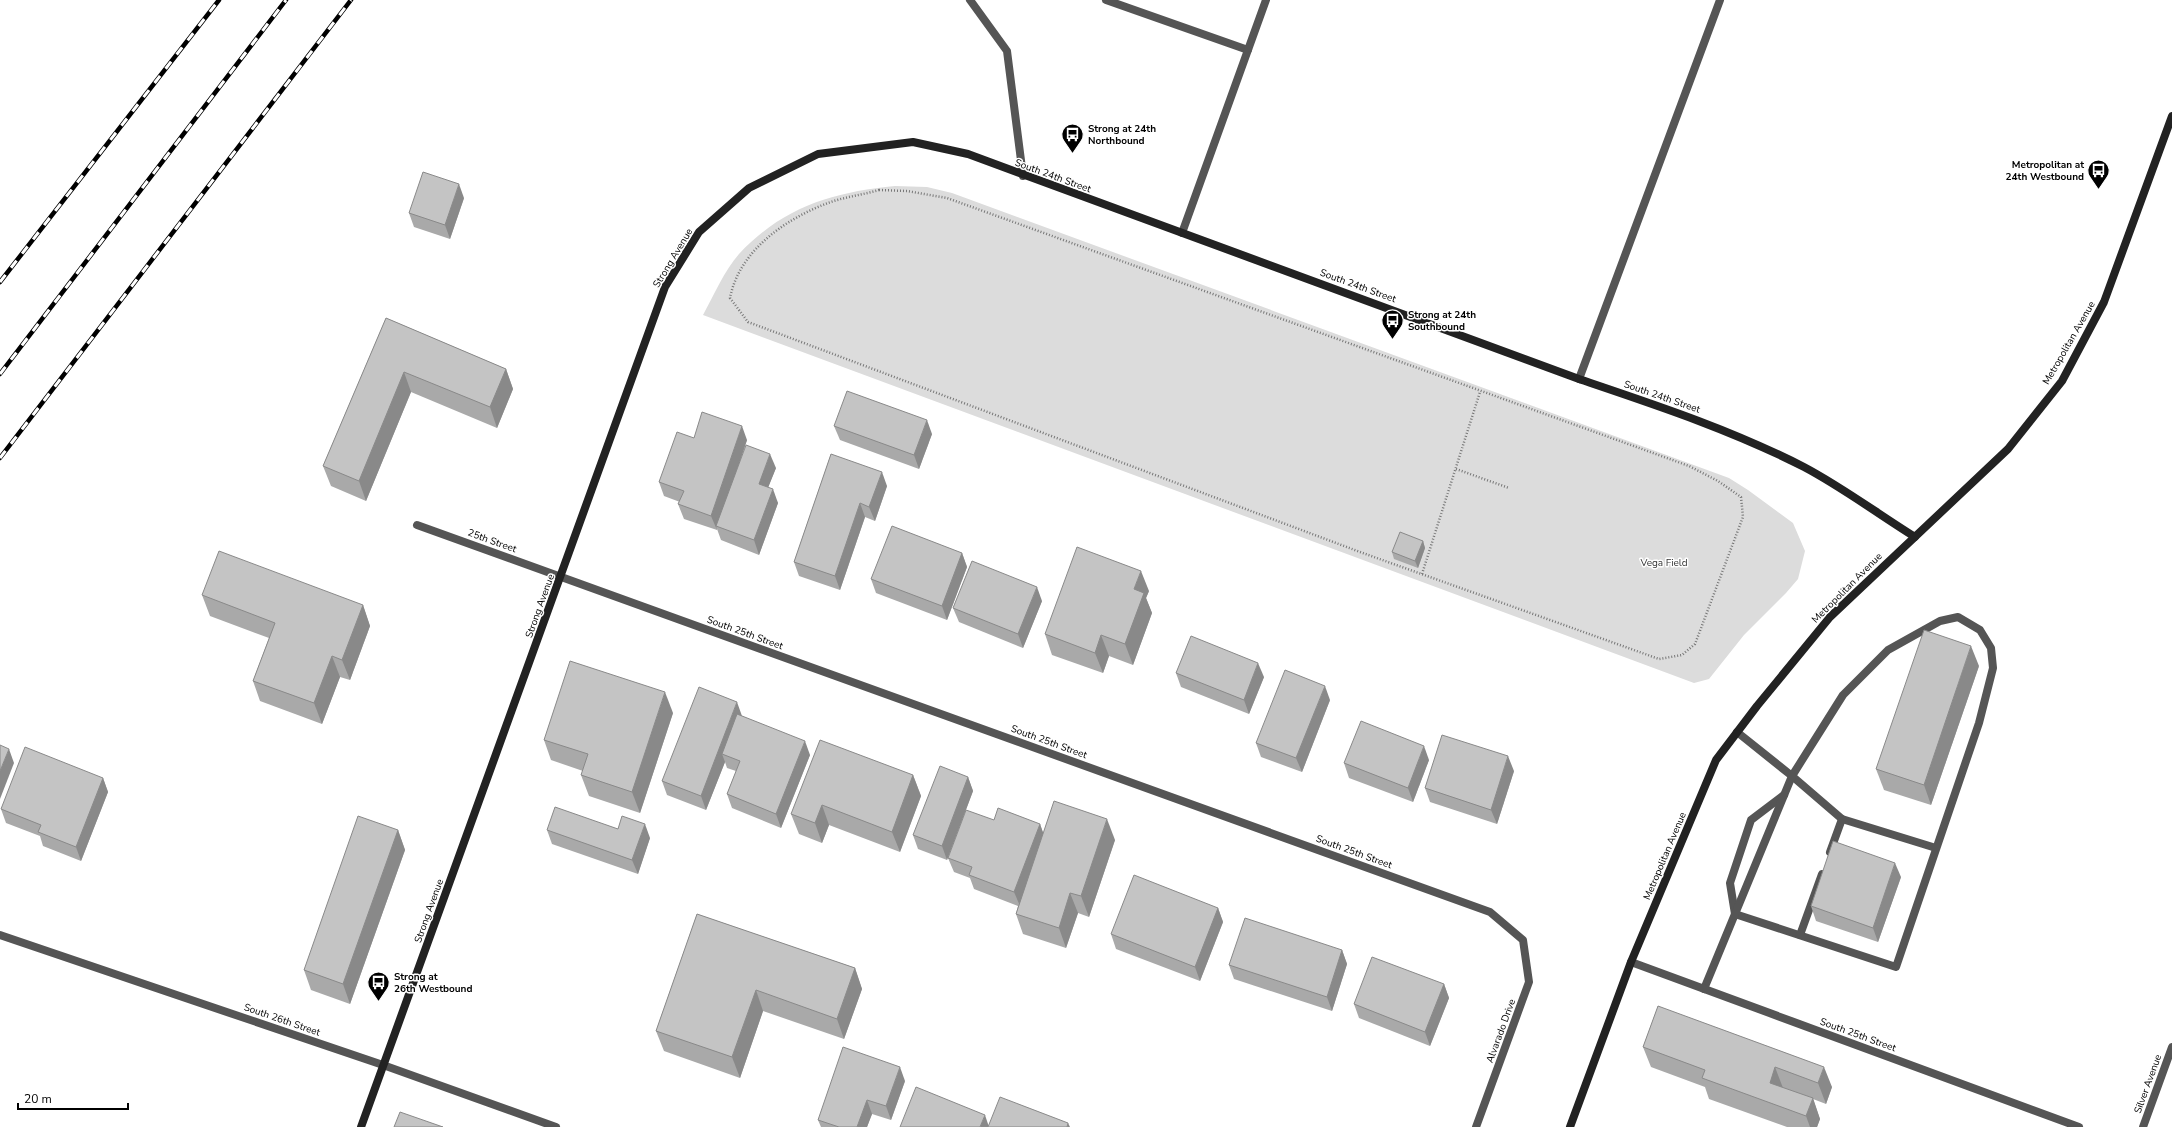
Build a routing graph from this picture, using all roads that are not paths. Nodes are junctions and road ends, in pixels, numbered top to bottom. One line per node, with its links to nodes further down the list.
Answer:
1 (970, 0): 8 (street)
2 (1106, 0): 5 (street)
3 (1266, 0): 5 (street)
4 (1720, 0): 10 (street)
5 (1248, 50): 9 (street)
6 (2172, 116): 12 (street, Metropolitan Avenue)
7 (818, 154): 8 (street, South 24th Street); 13 (street, Strong Avenue)
8 (1023, 176): 9 (street, South 24th Street)
9 (1182, 232): 10 (street, South 24th Street)
10 (1579, 379): 12 (street, South 24th Street)
11 (417, 525): 13 (street, 25th Street)
12 (1915, 536): 14 (street, Metropolitan Avenue)
13 (561, 577): 22 (street, South 25th Street); 26 (street, Strong Avenue)
14 (1737, 732): 15 (street); 23 (street, Metropolitan Avenue)
15 (1792, 776): 16 (street); 17 (street); 18 (street)
16 (1784, 795): 19 (street); 19 (street)
17 (1842, 819): 18 (street); 21 (street)
18 (1936, 848): 21 (street)
19 (1735, 914): 21 (street); 24 (street)
20 (0, 935): 26 (street, South 26th Street)
21 (1800, 935)
22 (1523, 940): 29 (street, Alvarado Drive)
23 (1631, 962): 24 (street, South 25th Street); 30 (street, Metropolitan Avenue)
24 (1704, 989): 31 (street, South 25th Street)
25 (2172, 1047): 32 (street, Silver Avenue)
26 (383, 1065): 27 (street, Strong Avenue); 28 (street, South 26th Street)
27 (361, 1127)
28 (556, 1127)
29 (1476, 1127)
30 (1570, 1127)
31 (2079, 1127)
32 (2143, 1127)

